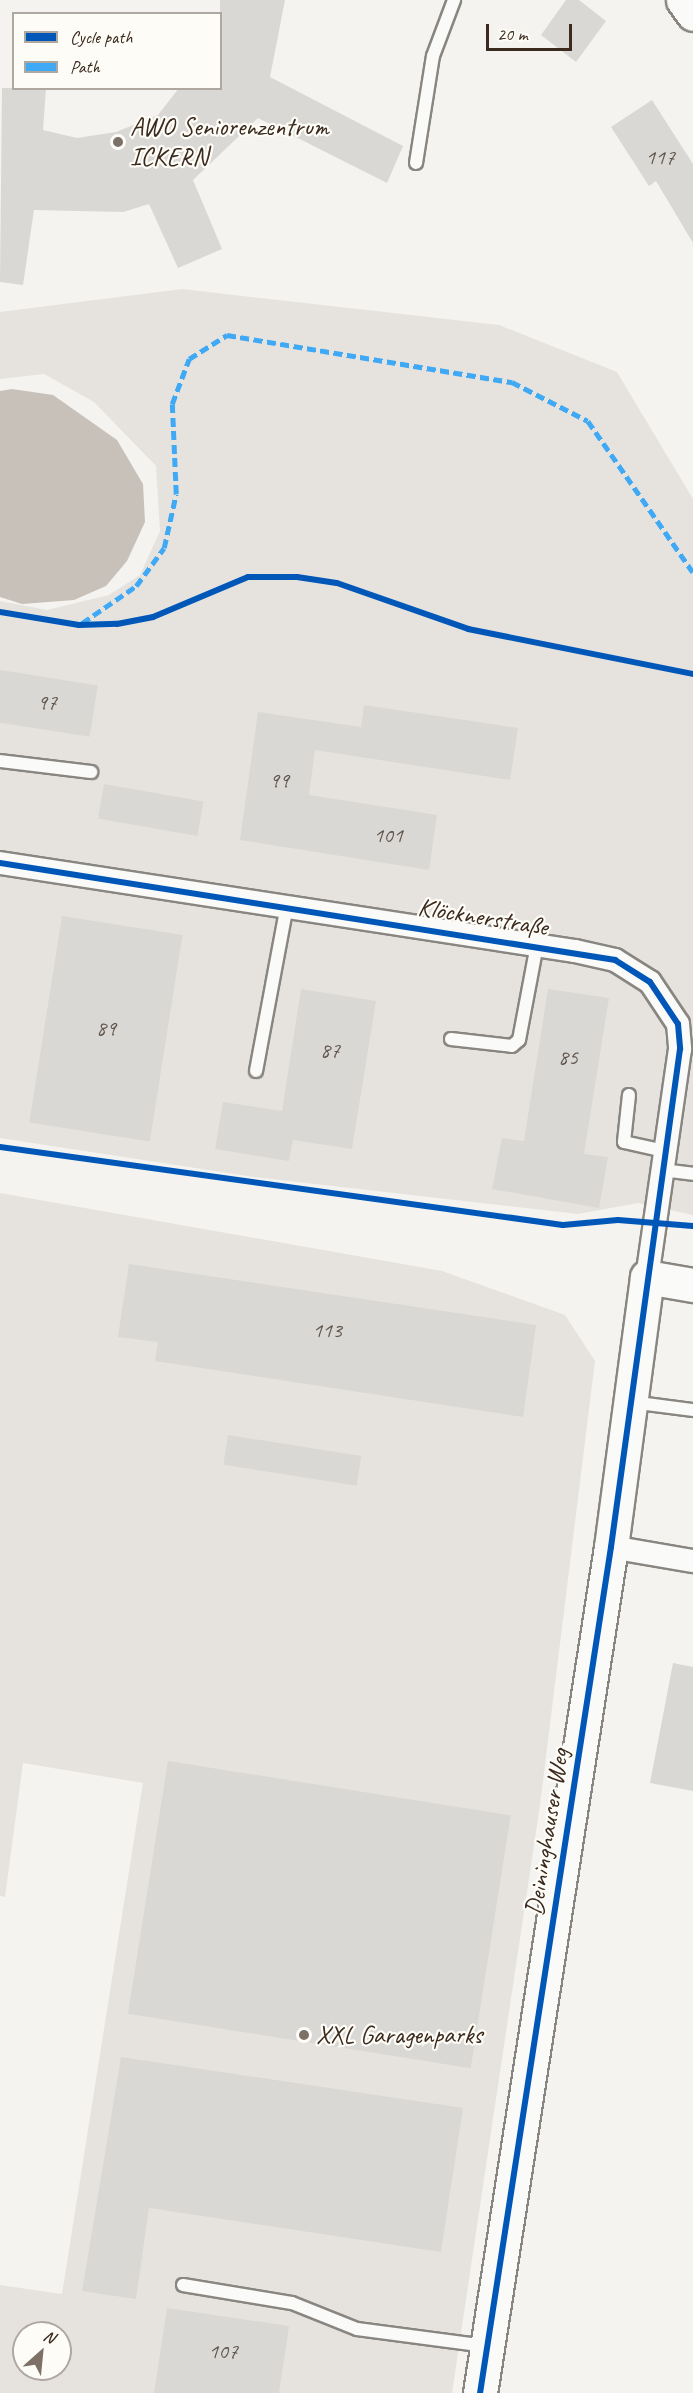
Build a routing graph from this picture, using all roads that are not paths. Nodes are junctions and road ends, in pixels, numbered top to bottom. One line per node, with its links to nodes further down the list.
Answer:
1 (454, 0): 4 (lane)
2 (682, 0): 3 (street)
3 (693, 14)
4 (416, 163)
5 (0, 762): 6 (lane)
6 (91, 772)
7 (0, 863): 8 (street, Klöcknerstraße)
8 (286, 906): 9 (street, Klöcknerstraße); 11 (lane)
9 (537, 945): 10 (lane); 13 (street, Klöcknerstraße)
10 (450, 1039)
11 (256, 1071)
12 (629, 1095): 13 (lane)
13 (664, 1161): 14 (lane); 15 (street, Klöcknerstraße)
14 (693, 1174)
15 (647, 1277): 16 (street); 17 (street, Deininghauser Weg)
16 (693, 1285)
17 (630, 1402): 18 (lane); 19 (street, Deininghauser Weg)
18 (693, 1410)
19 (611, 1547): 20 (street); 22 (street, Deininghauser Weg)
20 (693, 1561)
21 (183, 2285): 22 (lane)
22 (487, 2346): 23 (street, Deininghauser Weg)
23 (480, 2393)

